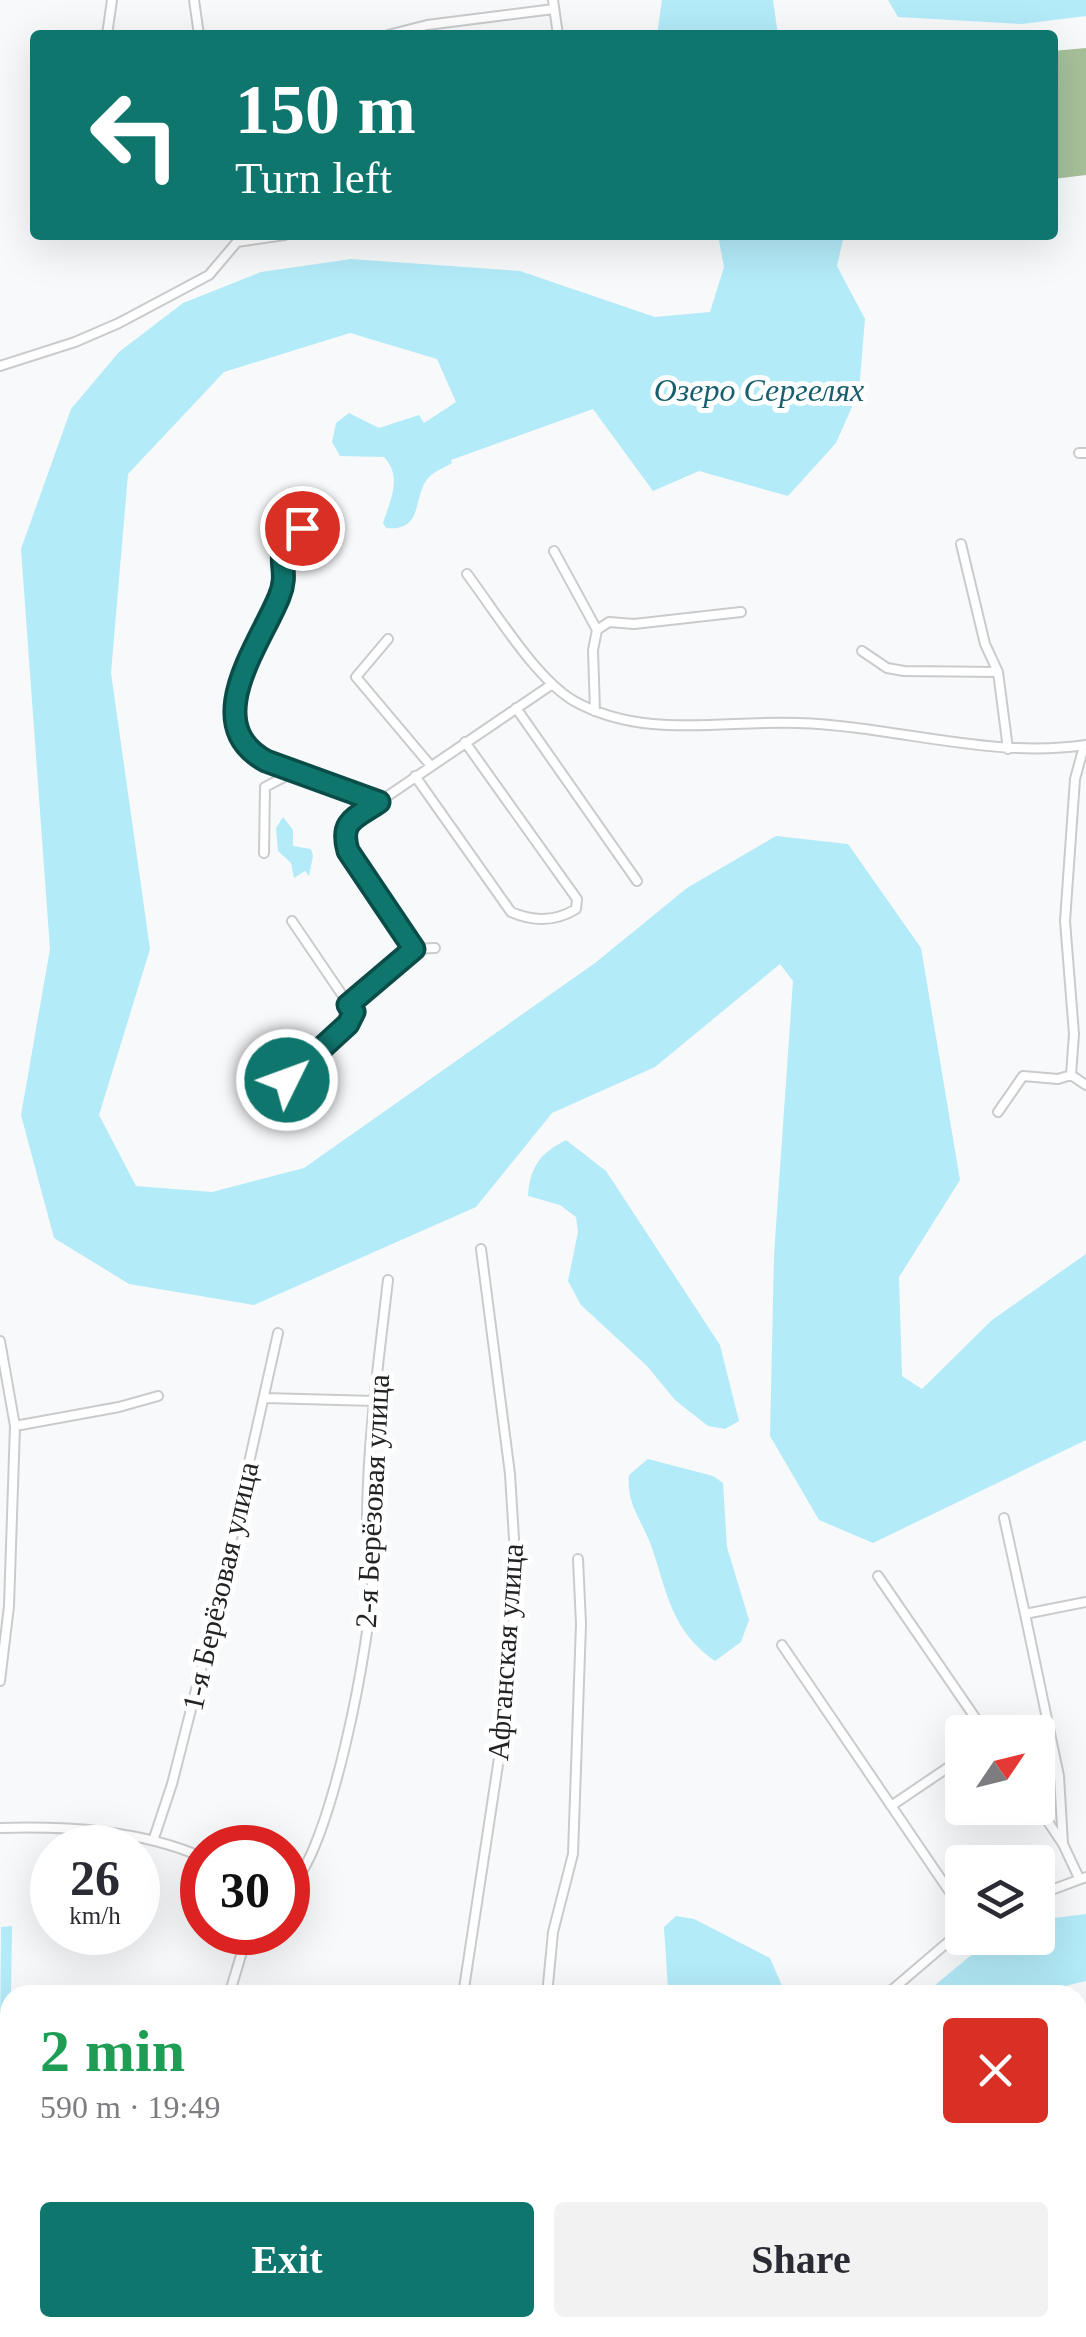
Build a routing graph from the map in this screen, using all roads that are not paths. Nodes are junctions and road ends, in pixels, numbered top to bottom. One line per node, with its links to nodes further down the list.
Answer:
1 (112, 0): 4 (street)
2 (194, 0): 5 (street)
3 (553, 5): 6 (street); 7 (street)
4 (108, 30)
5 (198, 30)
6 (408, 30)
7 (557, 30)
8 (230, 240): 10 (street)
9 (251, 240): 10 (street)
10 (232, 248): 11 (street)
11 (0, 366)
12 (316, 516): 28 (street)
13 (960, 544): 20 (street)
14 (554, 551): 17 (street)
15 (467, 574): 21 (street)
16 (742, 612): 17 (street)
17 (597, 630): 23 (street)
18 (388, 639): 27 (street)
19 (862, 651): 20 (street)
20 (998, 672): 26 (street)
21 (552, 685): 22 (street); 23 (street)
22 (516, 708): 24 (street); 32 (street)
23 (596, 711): 26 (street)
24 (465, 742): 27 (street); 29 (street)
25 (1085, 745): 26 (street); 37 (street)
26 (1008, 749)
27 (431, 766): 29 (street)
28 (294, 772): 30 (street); 31 (street)
29 (415, 776): 30 (street)
30 (379, 802): 35 (street)
31 (264, 853)
32 (636, 881)
33 (292, 921): 36 (street)
34 (434, 948): 35 (street)
35 (414, 949): 36 (street)
36 (348, 1005): 38 (street)
37 (1071, 1075): 39 (street); 40 (street)
38 (287, 1080)
39 (1086, 1085)
40 (998, 1112)
41 (481, 1249): 74 (street, Афганская улица)
42 (388, 1280): 47 (street, 2-я Берёзовая улица)
43 (278, 1333): 46 (street, 1-я Берёзовая улица)
44 (0, 1341): 48 (street)
45 (158, 1396): 48 (street)
46 (265, 1398): 47 (street); 62 (street, 1-я Берёзовая улица)
47 (375, 1401): 67 (street, 2-я Берёзовая улица)
48 (15, 1426): 53 (street)
49 (1004, 1518): 54 (street)
50 (578, 1559): 75 (street)
51 (878, 1576): 57 (street)
52 (1086, 1602): 54 (street)
53 (5, 1608): 56 (street)
54 (1025, 1614): 58 (street)
55 (782, 1646): 61 (street)
56 (0, 1681)
57 (974, 1715)
58 (1044, 1715)
59 (1055, 1760): 66 (street)
60 (945, 1769): 61 (street)
61 (891, 1806): 69 (street)
62 (158, 1825)
63 (1051, 1825): 66 (street)
64 (30, 1827): 65 (street)
65 (0, 1828)
66 (1064, 1844): 68 (street)
67 (310, 1856)
68 (1082, 1877): 70 (street)
69 (945, 1885)
70 (1055, 1888)
71 (945, 1945): 76 (street)
72 (241, 1955): 73 (street)
73 (231, 1985)
74 (464, 1985)
75 (549, 1985)
76 (898, 1985)

